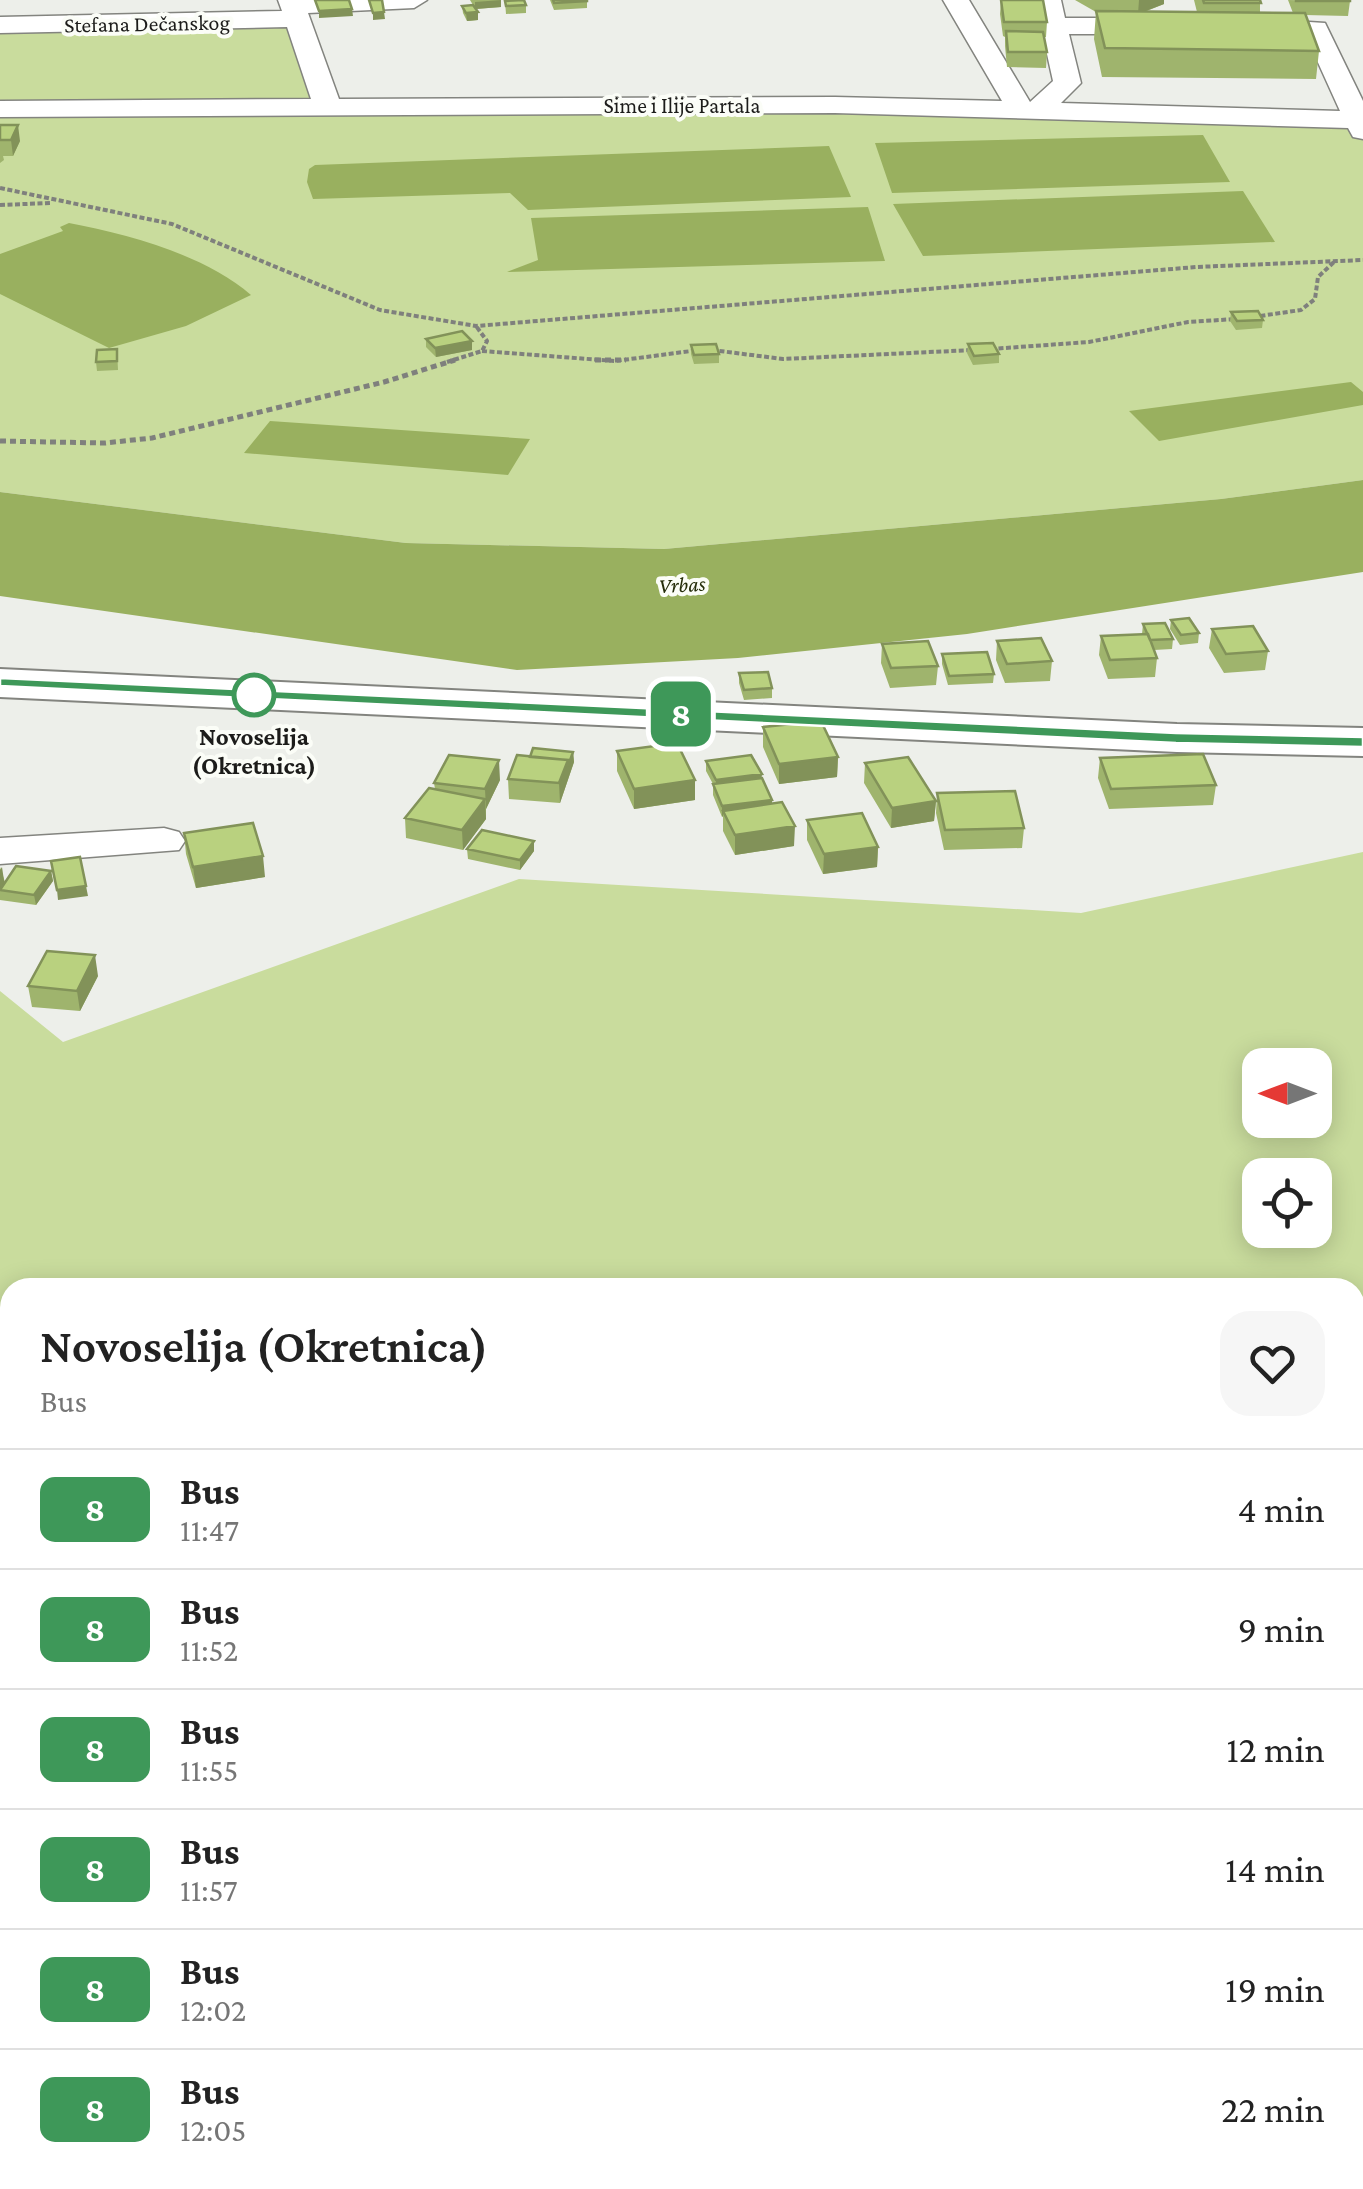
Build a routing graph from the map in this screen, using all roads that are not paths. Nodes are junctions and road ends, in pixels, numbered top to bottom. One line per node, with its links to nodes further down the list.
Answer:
1 (414, 0): 3 (street, Stefana Dečanskog)
2 (956, 0): 12 (street)
3 (292, 8): 5 (street, Stefana Dečanskog); 10 (street)
4 (1050, 13): 6 (street); 9 (street)
5 (0, 25)
6 (1067, 83): 7 (street); 12 (street)
7 (1138, 86)
8 (1304, 87): 9 (street)
9 (1342, 87): 13 (street)
10 (327, 105): 11 (street, Sime i Ilije Partala); 12 (street, Sime i Ilije Partala)
11 (0, 109)
12 (1029, 110): 13 (street, Sime i Ilije Partala)
13 (1361, 124)
14 (0, 683): 15 (main road)
15 (1363, 742)
16 (164, 841): 17 (street)
17 (0, 851)

